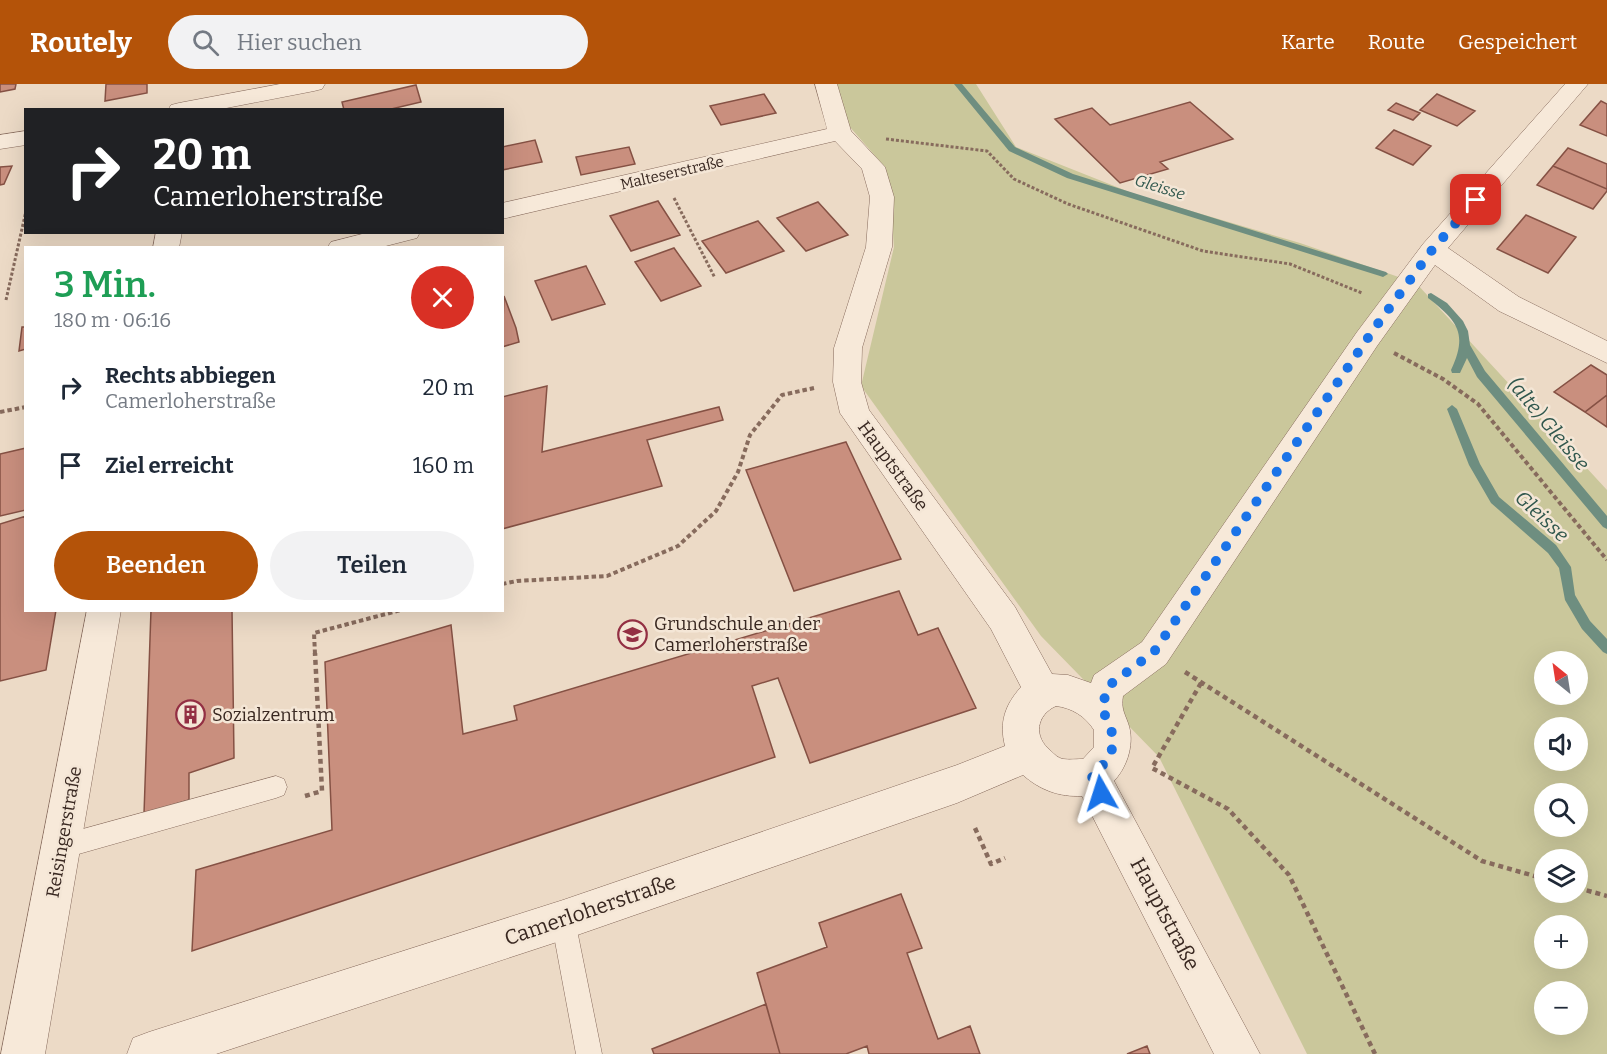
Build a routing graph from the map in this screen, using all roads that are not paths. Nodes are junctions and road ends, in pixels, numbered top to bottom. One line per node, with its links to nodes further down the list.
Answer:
1 (191, 84): 5 (street)
2 (314, 84): 6 (street)
3 (826, 84): 7 (street, Hauptstraße)
4 (1577, 84): 13 (street)
5 (186, 108)
6 (191, 108)
7 (840, 133): 10 (street, Malteserstraße); 16 (street, Hauptstraße)
8 (24, 138): 9 (street)
9 (0, 142)
10 (504, 211)
11 (400, 234): 12 (street)
12 (348, 246)
13 (1432, 250): 14 (street); 17 (street)
14 (1607, 353)
15 (104, 612): 21 (street, Reisingerstraße)
16 (1043, 692): 17 (street); 18 (street)
17 (1102, 710): 19 (street)
18 (1028, 755): 19 (street); 22 (street, Camerloherstraße)
19 (1091, 775): 26 (street, Hauptstraße)
20 (276, 787): 21 (lane)
21 (61, 847): 23 (street, Reisingerstraße)
22 (563, 920): 24 (street, Camerloherstraße); 25 (lane)
23 (23, 1054)
24 (149, 1054)
25 (589, 1054)
26 (1238, 1054)

